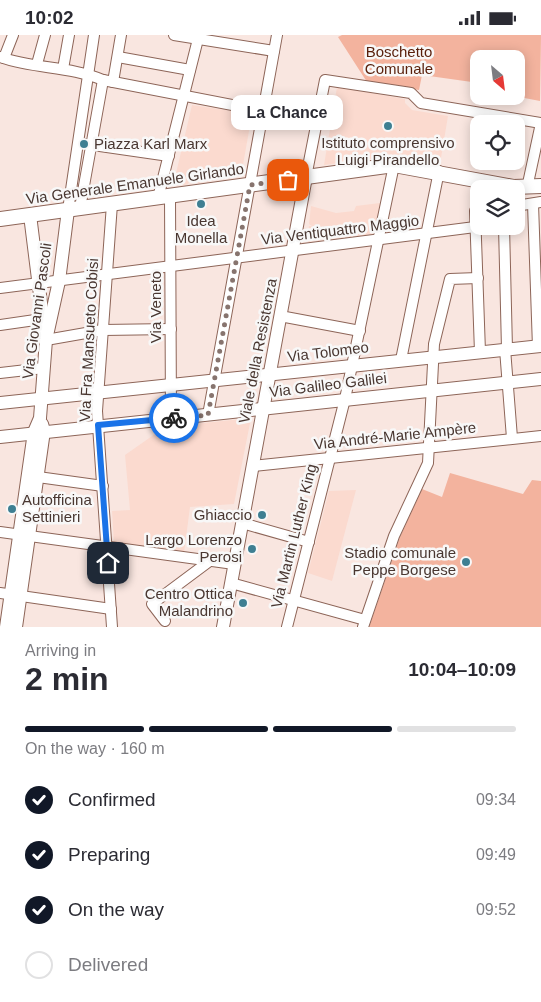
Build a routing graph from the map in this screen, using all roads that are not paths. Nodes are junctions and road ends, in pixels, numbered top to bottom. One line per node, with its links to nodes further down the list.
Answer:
1 (12, 35): 10 (street)
2 (45, 35): 12 (street)
3 (69, 35): 13 (street)
4 (94, 35): 15 (street)
5 (121, 35): 11 (street)
6 (174, 35): 8 (street)
7 (277, 35): 9 (street)
8 (198, 37): 9 (street); 14 (street, Via Veneto)
9 (274, 51): 18 (street)
10 (2, 57): 12 (street)
11 (118, 57): 14 (street); 16 (street)
12 (37, 64): 13 (street)
13 (63, 69): 15 (street)
14 (190, 70): 17 (street, Via Veneto)
15 (88, 74): 16 (street); 20 (street)
16 (108, 81): 17 (street); 21 (street)
17 (184, 96): 18 (street); 22 (street, Via Veneto)
18 (264, 111): 26 (street)
19 (541, 123): 25 (street, Viale della Resistenza); 27 (street)
20 (77, 143): 21 (street); 31 (street)
21 (95, 146): 22 (street); 31 (street)
22 (168, 156): 28 (street, Via Veneto)
23 (394, 165): 24 (main road, Via Generale Emanuele Girlando); 25 (main road, Via Generale Emanuele Girlando); 38 (street, Via Martin Luther King)
24 (439, 171): 27 (main road, Via Generale Emanuele Girlando); 35 (street)
25 (306, 177): 26 (main road, Via Generale Emanuele Girlando); 39 (street, Viale della Resistenza)
26 (250, 185): 28 (main road, Via Generale Emanuele Girlando); 40 (street)
27 (534, 187)
28 (164, 197): 30 (main road, Via Generale Emanuele Girlando); 41 (street, Via Veneto)
29 (537, 203): 55 (street)
30 (112, 204): 31 (main road, Via Generale Emanuele Girlando); 42 (street, Via Fra Mansueto Cobisi)
31 (74, 209): 32 (main road, Via Generale Emanuele Girlando); 44 (street, Via Giovanni Pascoli)
32 (30, 215): 33 (main road, Via Generale Emanuele Girlando); 45 (street)
33 (0, 219)
34 (470, 228): 35 (street, Via Ventiquattro Maggio)
35 (427, 233): 38 (street, Via Ventiquattro Maggio); 59 (street)
36 (475, 235): 43 (street)
37 (504, 235): 56 (street)
38 (379, 240): 39 (street, Via Ventiquattro Maggio); 53 (street, Via Martin Luther King)
39 (293, 251): 40 (street, Via Ventiquattro Maggio); 49 (street, Viale della Resistenza)
40 (237, 258): 41 (street, Via Ventiquattro Maggio); 65 (street)
41 (170, 266): 42 (street, Via Ventiquattro Maggio); 51 (street, Via Veneto)
42 (107, 275): 44 (street, Via Ventiquattro Maggio); 52 (street, Via Fra Mansueto Cobisi)
43 (478, 278): 57 (street); 58 (street)
44 (59, 281): 45 (street, Via Ventiquattro Maggio); 47 (street, Via Giovanni Pascoli)
45 (38, 283): 46 (street, Via Ventiquattro Maggio); 48 (street)
46 (0, 288)
47 (54, 305): 48 (street); 54 (street, Via Giovanni Pascoli)
48 (41, 313): 50 (street); 54 (street)
49 (280, 316): 53 (street); 63 (street, Viale della Resistenza)
50 (0, 325)
51 (171, 329): 52 (street); 67 (street, Via Veneto)
52 (103, 330): 54 (street); 69 (street, Via Fra Mansueto Cobisi)
53 (360, 331): 60 (street, Via Martin Luther King)
54 (46, 340): 61 (street, Via Giovanni Pascoli)
55 (540, 347): 56 (street, Via Tolomeo)
56 (506, 349): 57 (street, Via Tolomeo); 66 (street)
57 (480, 352): 58 (street, Via Tolomeo)
58 (433, 356): 59 (street, Via Tolomeo); 68 (street)
59 (401, 360): 60 (street, Via Tolomeo)
60 (353, 365): 63 (street, Via Tolomeo); 71 (street, Via Martin Luther King)
61 (44, 368): 62 (street); 70 (street, Via Giovanni Pascoli)
62 (0, 373)
63 (270, 375): 65 (street, Via Tolomeo); 73 (street, Viale della Resistenza)
64 (541, 379): 66 (street, Via Galileo Galilei)
65 (214, 380): 67 (street, Via Tolomeo); 74 (street)
66 (507, 383): 68 (street, Via Galileo Galilei); 80 (street)
67 (171, 385): 69 (street, Via Tolomeo); 75 (street, Via Veneto)
68 (432, 390): 71 (street, Via Galileo Galilei); 81 (street)
69 (98, 392): 70 (street, Via Tolomeo); 76 (street, Via Fra Mansueto Cobisi)
70 (42, 397): 72 (street, Via Tolomeo); 77 (street, Via Giovanni Pascoli)
71 (346, 399): 73 (street, Via Galileo Galilei); 82 (street, Via Martin Luther King)
72 (0, 403)
73 (263, 409): 74 (street, Via Galileo Galilei); 83 (street, Viale della Resistenza)
74 (208, 415): 75 (street, Via Galileo Galilei)
75 (171, 418): 76 (street, Via Galileo Galilei)
76 (98, 425): 77 (street, Via Galileo Galilei); 85 (street, Via Fra Mansueto Cobisi)
77 (39, 432): 79 (street, Via Galileo Galilei); 84 (street, Via Giovanni Pascoli); 88 (street, Via Giovanni Pascoli)
78 (541, 435): 80 (street, Via André-Marie Ampère)
79 (0, 437)
80 (512, 438): 81 (street, Via André-Marie Ampère)
81 (430, 447): 82 (street, Via André-Marie Ampère); 98 (street)
82 (330, 457): 83 (street, Via André-Marie Ampère); 89 (street, Via Martin Luther King)
83 (253, 466): 86 (street, Viale della Resistenza)
84 (38, 477): 85 (street); 88 (street, Via Giovanni Pascoli)
85 (103, 486): 90 (street, Via Fra Mansueto Cobisi)
86 (242, 523): 89 (street); 92 (street, Viale della Resistenza)
87 (0, 532): 88 (street)
88 (24, 536): 90 (street); 94 (street, Via Giovanni Pascoli)
89 (310, 542): 95 (street, Via Martin Luther King)
90 (107, 548): 91 (street); 96 (street, Via Fra Mansueto Cobisi)
91 (211, 560): 92 (street); 97 (street)
92 (234, 564): 93 (street, Viale della Resistenza)
93 (231, 583): 95 (street); 102 (street, Viale della Resistenza)
94 (10, 594): 96 (street); 99 (street, Via Giovanni Pascoli); 100 (street, Via Giovanni Pascoli)
95 (294, 600): 98 (street); 103 (street, Via Martin Luther King)
96 (111, 609): 101 (street, Via Fra Mansueto Cobisi)
97 (165, 621)
98 (364, 623)
99 (6, 627)
100 (16, 627)
101 (112, 627)
102 (223, 627)
103 (287, 627)

